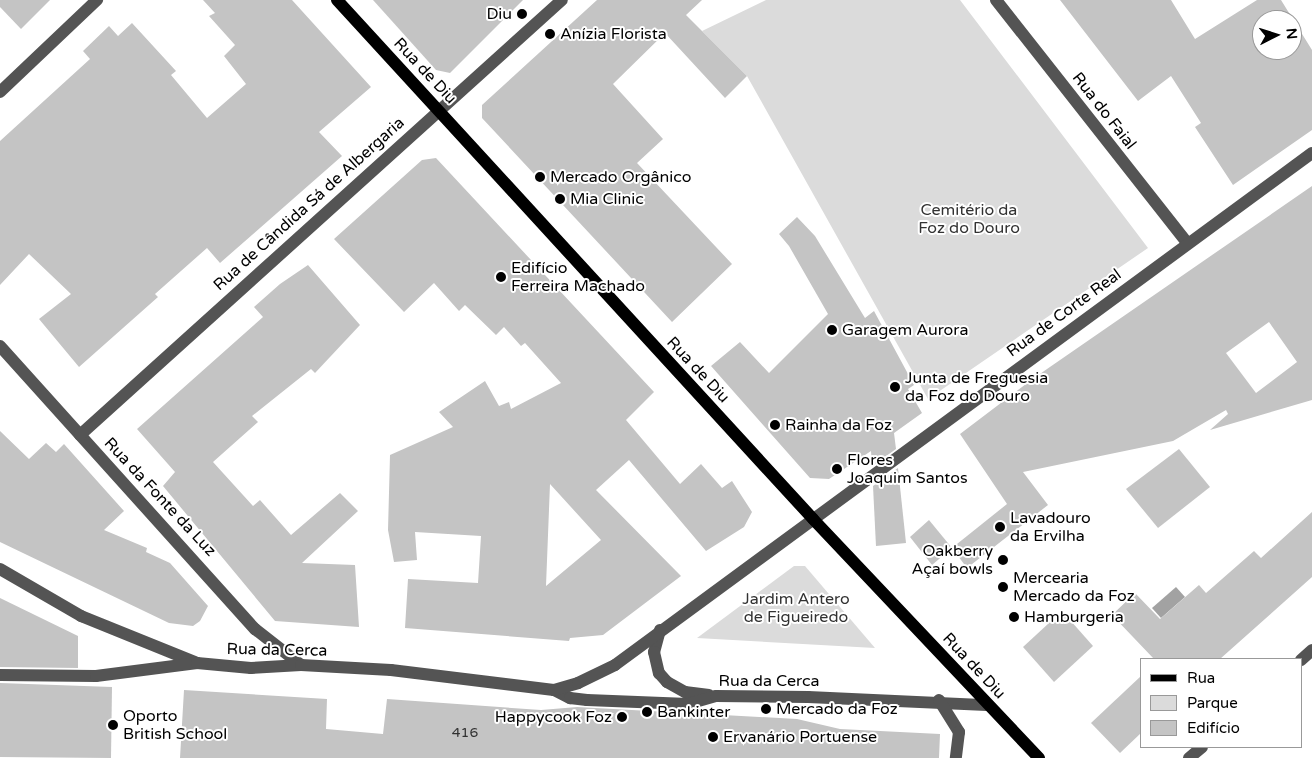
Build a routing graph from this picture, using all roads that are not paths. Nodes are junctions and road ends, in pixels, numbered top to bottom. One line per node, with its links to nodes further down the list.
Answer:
1 (97, 0): 5 (street)
2 (337, 0): 6 (main road, Rua de Diu)
3 (562, 0): 6 (street, Rua de Cândida Sá de Albergaria)
4 (996, 0): 8 (street, Rua do Faial)
5 (0, 92)
6 (438, 109): 10 (street, Rua de Cândida Sá de Albergaria); 11 (main road, Rua de Diu)
7 (1312, 153): 8 (street, Rua de Corte Real)
8 (1186, 243): 11 (street, Rua de Corte Real)
9 (0, 346): 10 (street, Rua da Fonte da Luz)
10 (80, 435): 17 (street, Rua da Fonte da Luz)
11 (813, 519): 13 (street); 22 (main road, Rua de Diu)
12 (0, 569): 16 (street)
13 (661, 629): 19 (street, Rua da Cerca); 20 (street)
14 (1312, 650): 15 (street)
15 (1302, 659)
16 (197, 663): 17 (street, Rua da Cerca); 18 (street, Rua da Cerca)
17 (301, 665): 19 (street, Rua da Cerca)
18 (0, 675)
19 (554, 690): 20 (street, Rua da Cerca)
20 (716, 696): 21 (street, Rua da Cerca)
21 (939, 700): 22 (street, Rua da Cerca); 24 (street)
22 (988, 705): 25 (main road, Rua de Diu)
23 (1201, 748): 26 (street)
24 (956, 758)
25 (1039, 758)
26 (1189, 758)

